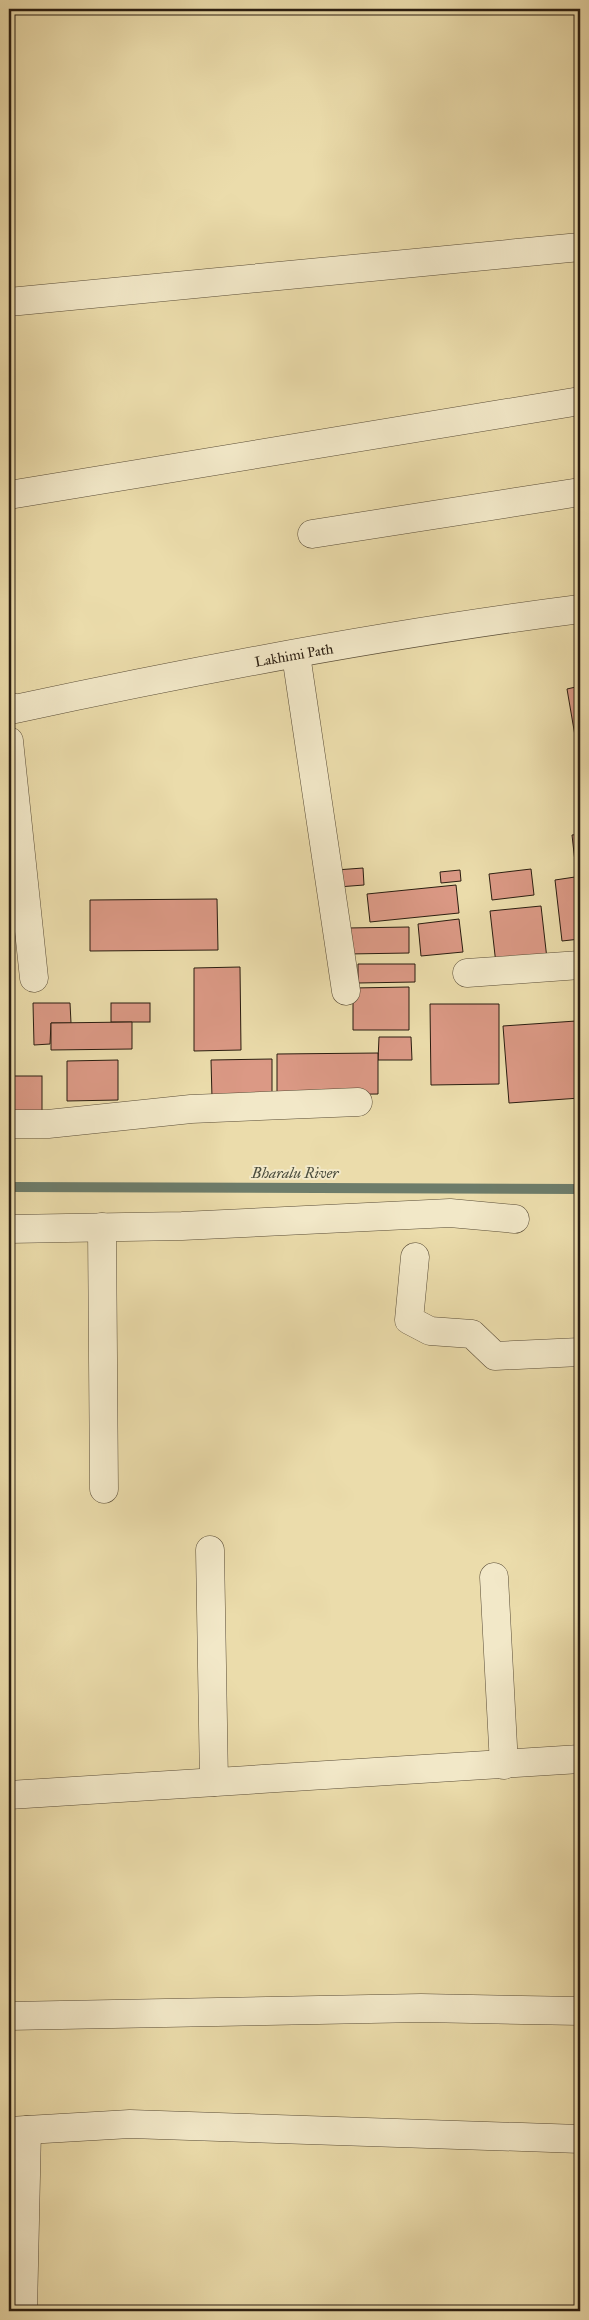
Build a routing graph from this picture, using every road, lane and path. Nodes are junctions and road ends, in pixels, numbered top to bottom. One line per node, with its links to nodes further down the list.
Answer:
1 (580, 247): 2 (street)
2 (9, 302)
3 (580, 401): 5 (street)
4 (580, 492): 6 (street)
5 (9, 495)
6 (312, 534)
7 (580, 609): 8 (street, Lakhimi Path)
8 (296, 655): 9 (street, Lakhimi Path); 14 (street)
9 (9, 706)
10 (9, 741): 13 (street)
11 (580, 965): 12 (street)
12 (466, 973)
13 (34, 978)
14 (346, 991)
15 (358, 1102): 16 (street)
16 (9, 1124)
17 (515, 1219): 18 (street)
18 (102, 1227): 19 (street); 22 (street)
19 (9, 1229)
20 (415, 1257): 21 (street)
21 (580, 1352)
22 (104, 1489)
23 (210, 1550): 27 (street)
24 (494, 1577): 26 (street)
25 (580, 1759): 26 (street)
26 (504, 1765): 27 (street)
27 (214, 1782): 28 (street)
28 (9, 1794)
29 (580, 2011): 30 (street)
30 (9, 2016)
31 (18, 2130): 32 (street); 33 (street)
32 (580, 2139)
33 (23, 2311)

